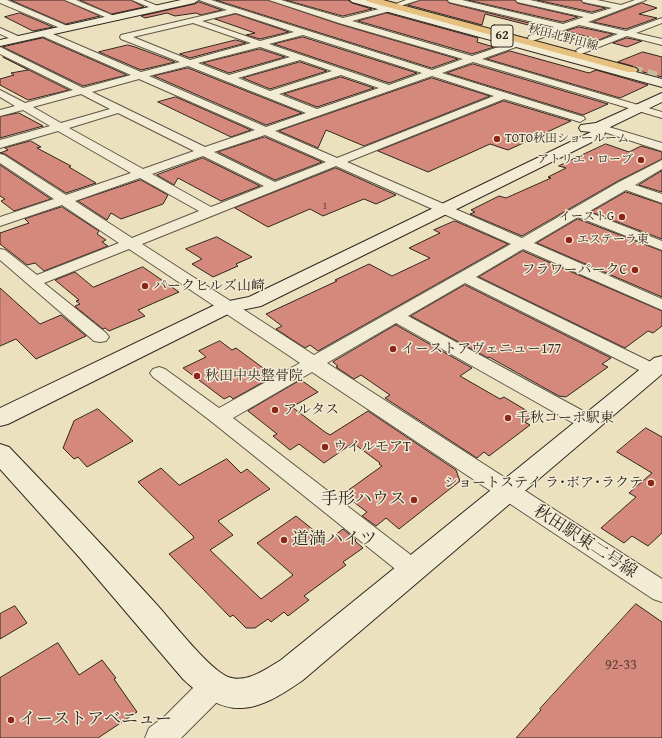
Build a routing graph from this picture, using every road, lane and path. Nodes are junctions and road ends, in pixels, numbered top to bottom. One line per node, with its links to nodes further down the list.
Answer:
1 (0, 0): 26 (street)
2 (69, 0): 20 (street)
3 (136, 0): 16 (street)
4 (194, 0): 16 (street)
5 (203, 0): 18 (street)
6 (273, 0): 22 (street)
7 (355, 0): 14 (street)
8 (372, 0): 42 (highway, 秋田北野田線 / 62)
9 (415, 0): 15 (street)
10 (452, 0): 25 (street)
11 (520, 0): 19 (street)
12 (586, 0): 17 (street)
13 (642, 0): 17 (street)
14 (386, 4): 15 (street); 22 (street); 36 (street)
15 (400, 4): 31 (street)
16 (159, 8): 20 (street)
17 (620, 8): 19 (street)
18 (236, 11): 21 (street); 28 (street)
19 (593, 17): 23 (street)
20 (115, 18): 26 (street)
21 (194, 20): 35 (street); 41 (street)
22 (343, 21): 28 (street); 40 (street)
23 (579, 22): 25 (street); 30 (street)
24 (660, 23): 30 (street)
25 (562, 27): 31 (street)
26 (68, 28): 29 (street)
27 (0, 31): 32 (street)
28 (303, 32): 35 (street); 44 (street)
29 (43, 33): 32 (street); 46 (street)
30 (627, 34): 33 (street); 38 (street)
31 (532, 38): 38 (street)
32 (17, 39): 34 (street)
33 (662, 42)
34 (0, 43)
35 (261, 43): 39 (street); 41 (street)
36 (516, 44): 40 (street); 48 (street)
37 (0, 50): 50 (street)
38 (581, 51): 45 (street)
39 (301, 57): 43 (street); 47 (street)
40 (473, 59): 44 (street); 56 (street)
41 (189, 63): 46 (street); 47 (street)
42 (632, 70)
43 (343, 72): 49 (street); 52 (street)
44 (432, 73): 49 (street); 53 (street)
45 (662, 73)
46 (140, 76): 50 (street); 64 (street)
47 (229, 78): 52 (street)
48 (662, 83)
49 (389, 88): 59 (street)
50 (84, 91): 55 (street); 57 (street)
51 (0, 93): 55 (street)
52 (270, 94): 59 (street)
53 (504, 96): 61 (street); 69 (street)
54 (662, 97): 56 (street)
55 (24, 107): 58 (street); 62 (street)
56 (640, 108): 60 (street); 63 (street)
57 (121, 109): 62 (street); 67 (street)
58 (0, 113)
59 (317, 113): 64 (street)
60 (662, 115)
61 (580, 119)
62 (60, 127): 65 (street); 71 (street)
63 (599, 127): 66 (street); 77 (street)
64 (265, 131): 67 (street); 69 (street)
65 (0, 144)
66 (662, 147)
67 (207, 152): 71 (street); 73 (street)
68 (1, 160): 75 (street, 秋田駅東二号線)
69 (337, 162): 73 (street); 77 (street)
70 (662, 164): 72 (street)
71 (143, 173): 75 (street); 78 (street)
72 (624, 185): 74 (street); 79 (street)
73 (275, 187): 78 (street)
74 (662, 199)
75 (63, 200): 80 (street); 83 (street, 秋田駅東二号線)
76 (0, 206): 80 (street)
77 (436, 206): 82 (street); 89 (street)
78 (210, 212): 83 (street)
79 (576, 212): 82 (street); 84 (street)
80 (14, 217): 81 (street)
81 (0, 222)
82 (522, 243): 86 (street); 88 (street)
83 (130, 244): 87 (street); 89 (street, 秋田駅東二号線)
84 (662, 246)
85 (0, 253): 87 (street)
86 (464, 277): 90 (street); 93 (street)
87 (35, 281): 91 (street)
88 (662, 304)
89 (226, 307): 92 (street, 秋田駅東二号線); 96 (street)
90 (396, 316): 92 (street); 97 (street)
91 (100, 337)
92 (312, 364): 95 (street); 99 (street, 秋田駅東二号線)
93 (658, 366): 97 (street)
94 (159, 373): 95 (street)
95 (219, 417): 100 (street)
96 (0, 418)
97 (588, 423): 99 (street)
98 (0, 453): 102 (street)
99 (508, 491): 100 (street); 101 (street, 秋田駅東二号線)
100 (412, 569): 102 (street)
101 (662, 592)
102 (214, 686): 103 (street)
103 (158, 738)

